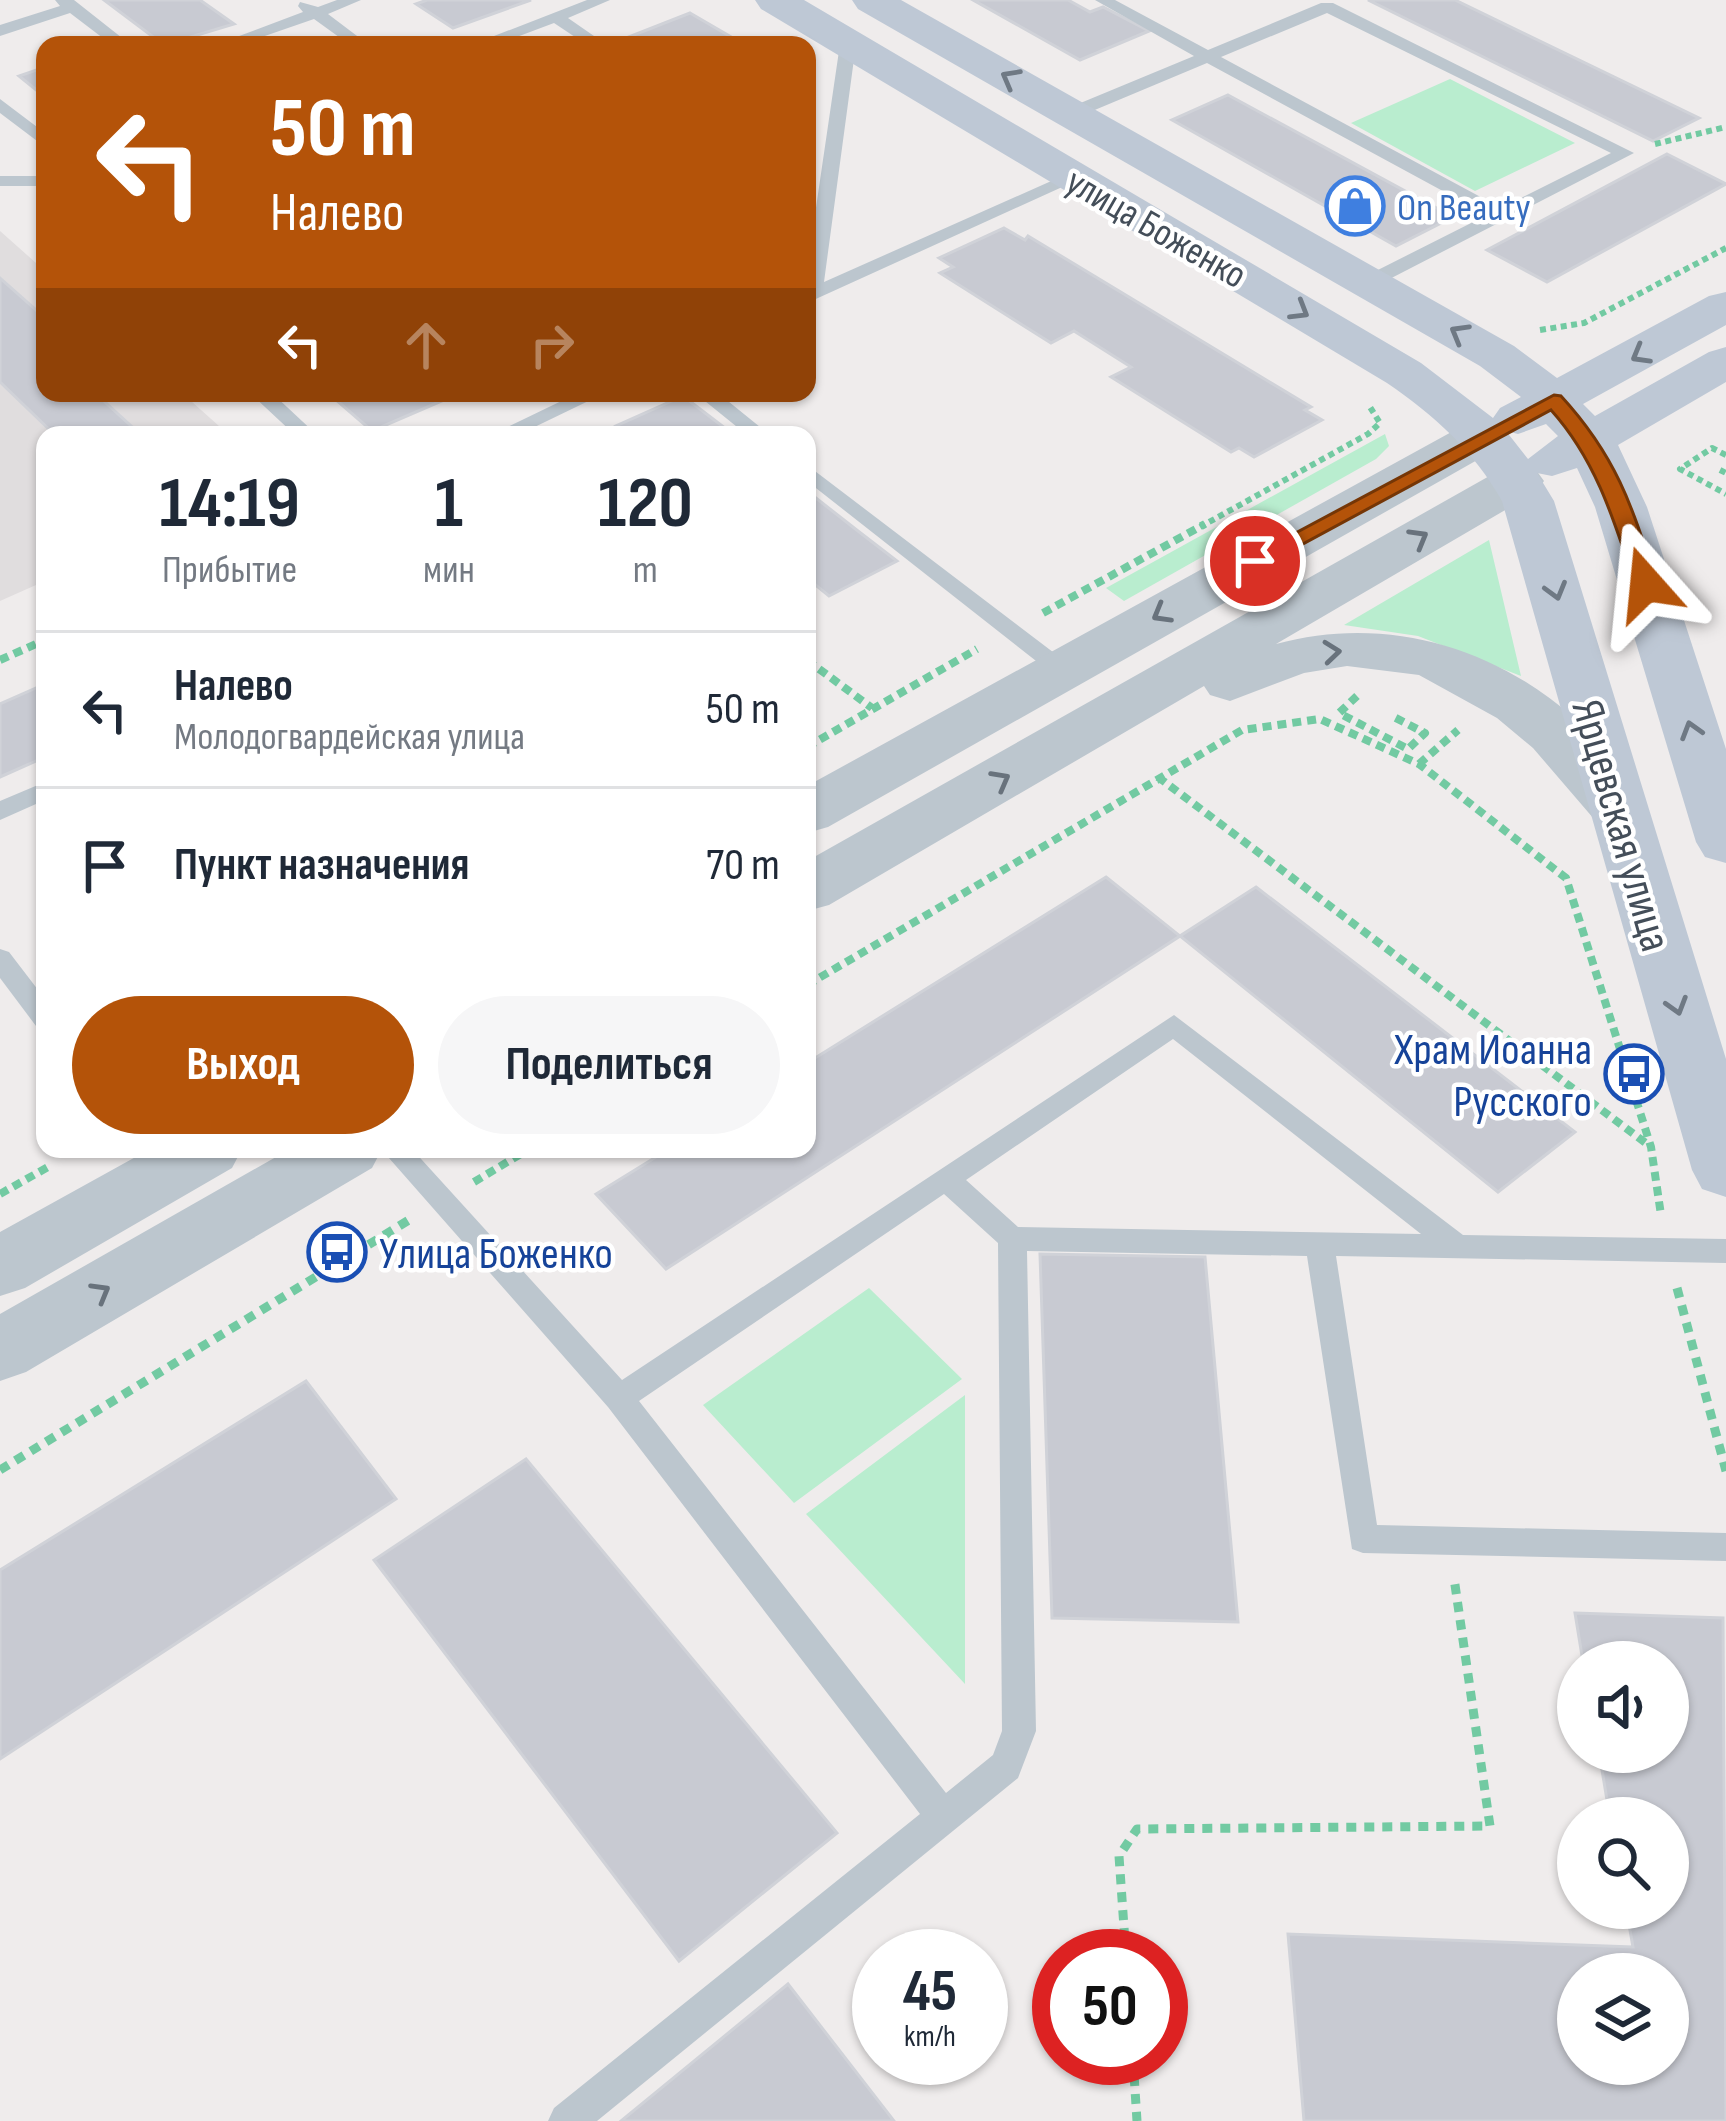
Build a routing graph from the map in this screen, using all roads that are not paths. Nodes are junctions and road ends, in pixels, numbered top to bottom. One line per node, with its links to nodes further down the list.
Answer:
1 (297, 0): 8 (lane)
2 (353, 0): 8 (lane)
3 (602, 0): 9 (lane)
4 (775, 0): 16 (main road, улица Боженко)
5 (872, 0): 19 (main road, улица Боженко, one-way to 5)
6 (1102, 0): 17 (lane)
7 (68, 4): 10 (lane); 11 (lane)
8 (316, 13): 12 (lane); 13 (lane)
9 (555, 17): 14 (lane); 15 (lane)
10 (0, 31)
11 (111, 36)
12 (249, 36)
13 (348, 36)
14 (503, 36)
15 (585, 36)
16 (848, 44): 21 (main road, улица Боженко); 25 (lane)
17 (1206, 57): 19 (lane); 24 (lane); 24 (lane)
18 (0, 104): 20 (lane)
19 (1072, 113): 26 (main road, улица Боженко)
20 (36, 134)
21 (1072, 178): 27 (lane); 37 (main road, улица Боженко, one-way to 37)
22 (0, 181): 23 (lane)
23 (36, 181)
24 (1500, 215): 26 (lane)
25 (816, 256)
26 (1369, 282): 33 (main road, улица Боженко, one-way to 26)
27 (816, 293)
28 (1726, 306): 33 (main road, one-way to 33)
29 (1726, 362): 33 (main road)
30 (270, 402): 34 (lane)
31 (575, 402): 35 (lane)
32 (716, 402): 36 (lane)
33 (1572, 420): 37 (main road); 45 (main road, Ярцевская улица, one-way to 33)
34 (297, 426)
35 (521, 426)
36 (748, 426)
37 (1501, 458): 39 (street, one-way to 39); 40 (street, one-way to 37); 42 (main road, Ярцевская улица, one-way to 42)
38 (816, 478): 39 (lane)
39 (1062, 670): 43 (street)
40 (1101, 724): 42 (street, one-way to 42); 46 (street, one-way to 40)
41 (36, 794): 44 (lane)
42 (1615, 803): 52 (main road, Ярцевская улица, one-way to 52)
43 (816, 807)
44 (0, 812)
45 (1726, 842)
46 (816, 884)
47 (0, 959): 48 (lane)
48 (36, 1007)
49 (170, 1158): 58 (street)
50 (332, 1158): 59 (street, one-way to 50)
51 (402, 1158): 60 (lane)
52 (1726, 1170)
53 (945, 1178): 54 (lane); 56 (lane); 60 (lane)
54 (1012, 1239): 55 (lane); 62 (lane)
55 (1320, 1247): 56 (lane); 61 (lane)
56 (1459, 1248): 57 (lane)
57 (1726, 1251)
58 (0, 1267)
59 (0, 1350)
60 (619, 1398): 62 (lane)
61 (1726, 1547)
62 (943, 1817): 63 (lane)
63 (567, 2121)

